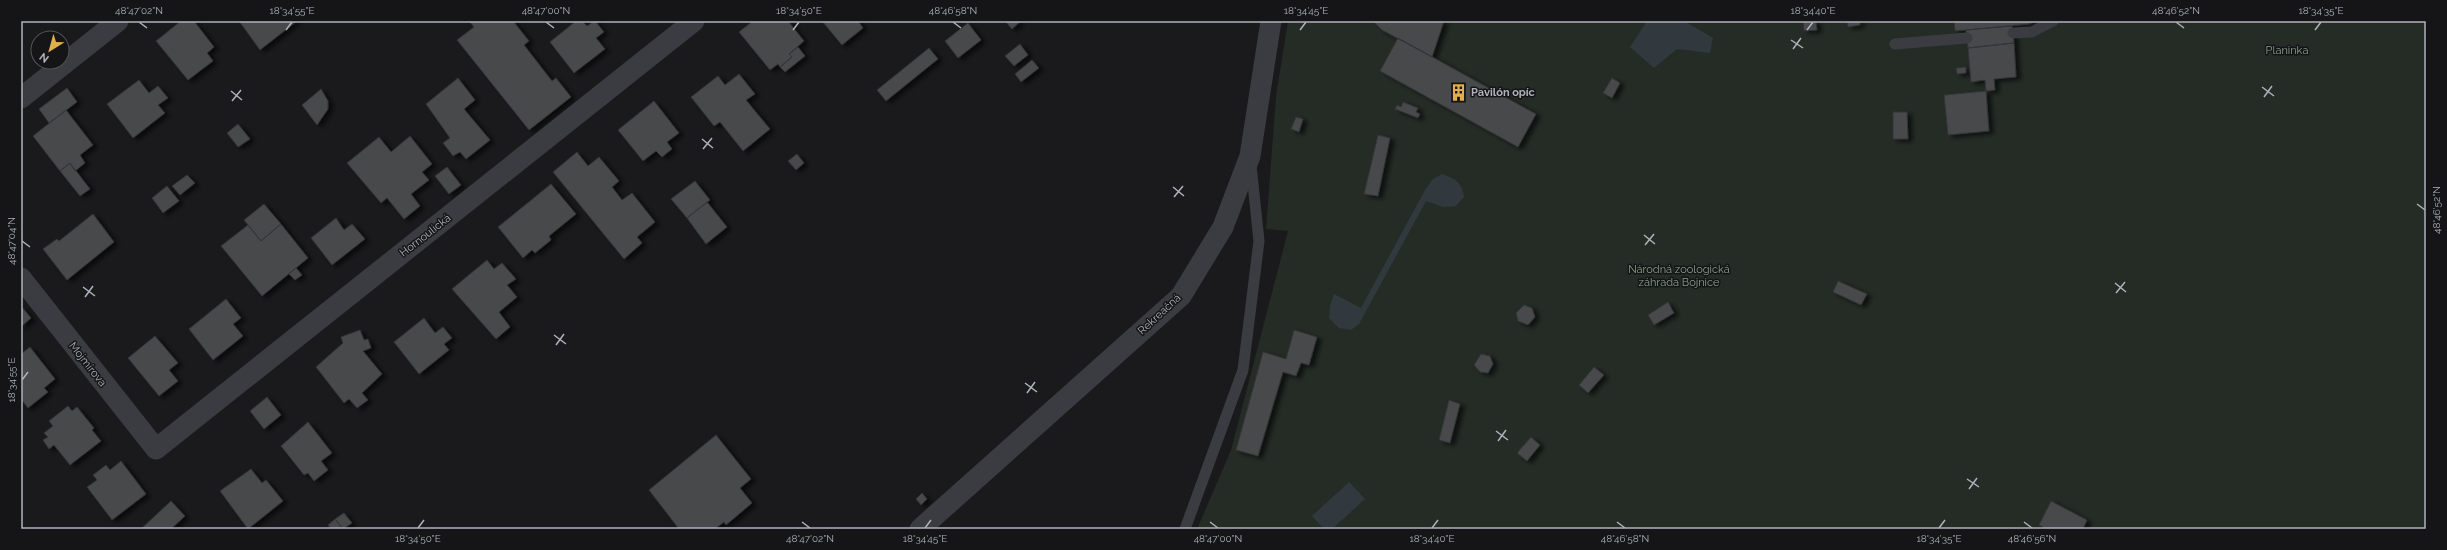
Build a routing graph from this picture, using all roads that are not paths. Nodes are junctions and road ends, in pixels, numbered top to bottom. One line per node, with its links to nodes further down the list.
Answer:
1 (118, 21): 8 (street)
2 (694, 21): 11 (street, Hornoulická)
3 (1270, 21): 9 (street, Rekreačná)
4 (2052, 21): 5 (lane)
5 (2012, 33)
6 (1967, 38): 7 (lane)
7 (1895, 44)
8 (21, 98)
9 (1250, 156): 12 (street, Rekreačná); 13 (lane)
10 (21, 278): 11 (street, Mojmírova)
11 (156, 449)
12 (920, 529)
13 (1186, 529)

